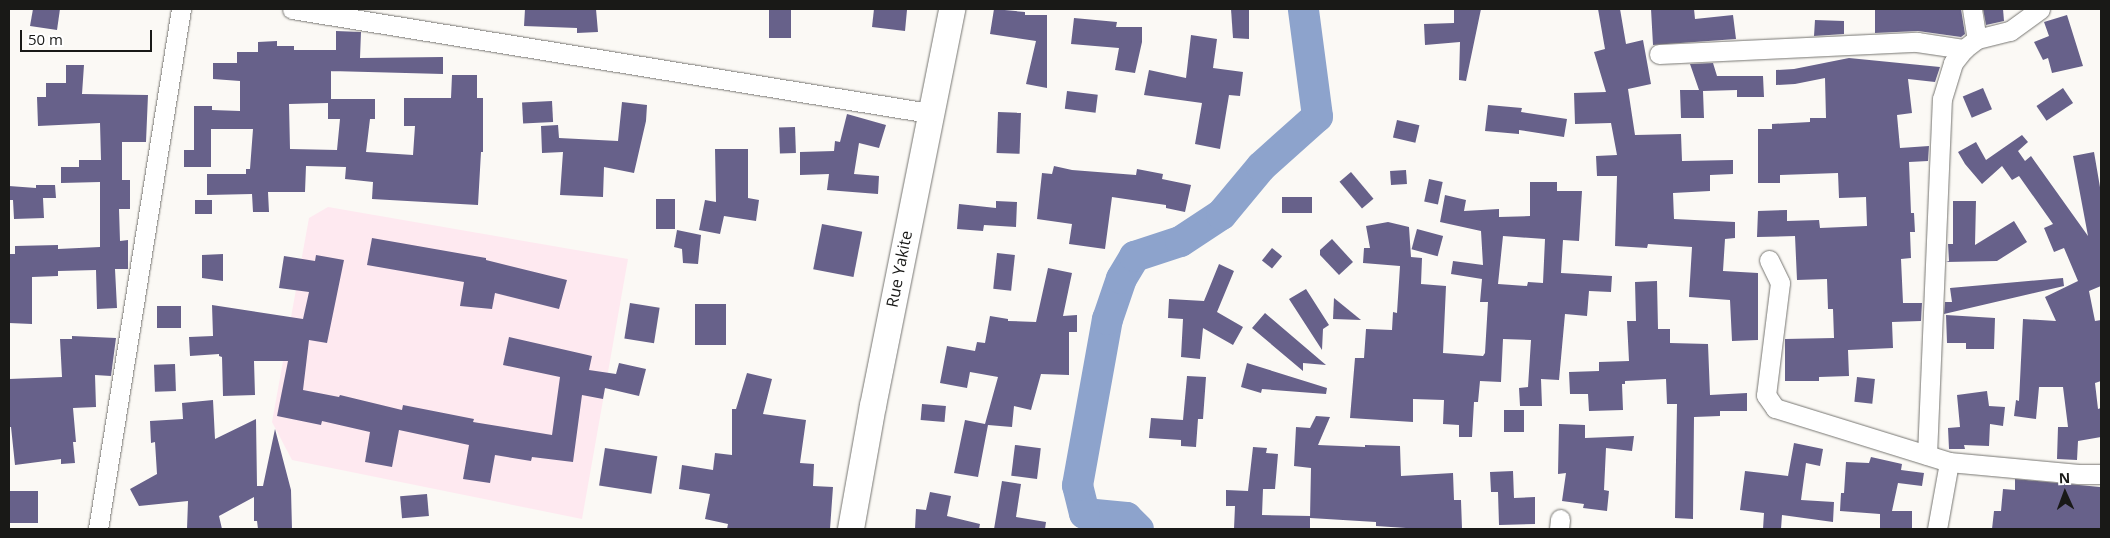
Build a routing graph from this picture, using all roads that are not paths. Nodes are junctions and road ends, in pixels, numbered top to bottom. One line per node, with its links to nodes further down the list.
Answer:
1 (180, 9): 13 (street)
2 (292, 9): 8 (street)
3 (952, 9): 8 (main road, Rue Yakite)
4 (1972, 9): 6 (street)
5 (2040, 9): 6 (street)
6 (1970, 44): 7 (street); 10 (street)
7 (1659, 54)
8 (929, 113): 14 (main road, Rue Yakite)
9 (1769, 260): 10 (street)
10 (1927, 454): 11 (street)
11 (1949, 462): 12 (street); 15 (street)
12 (2101, 474)
13 (98, 529)
14 (851, 529)
15 (1937, 529)

